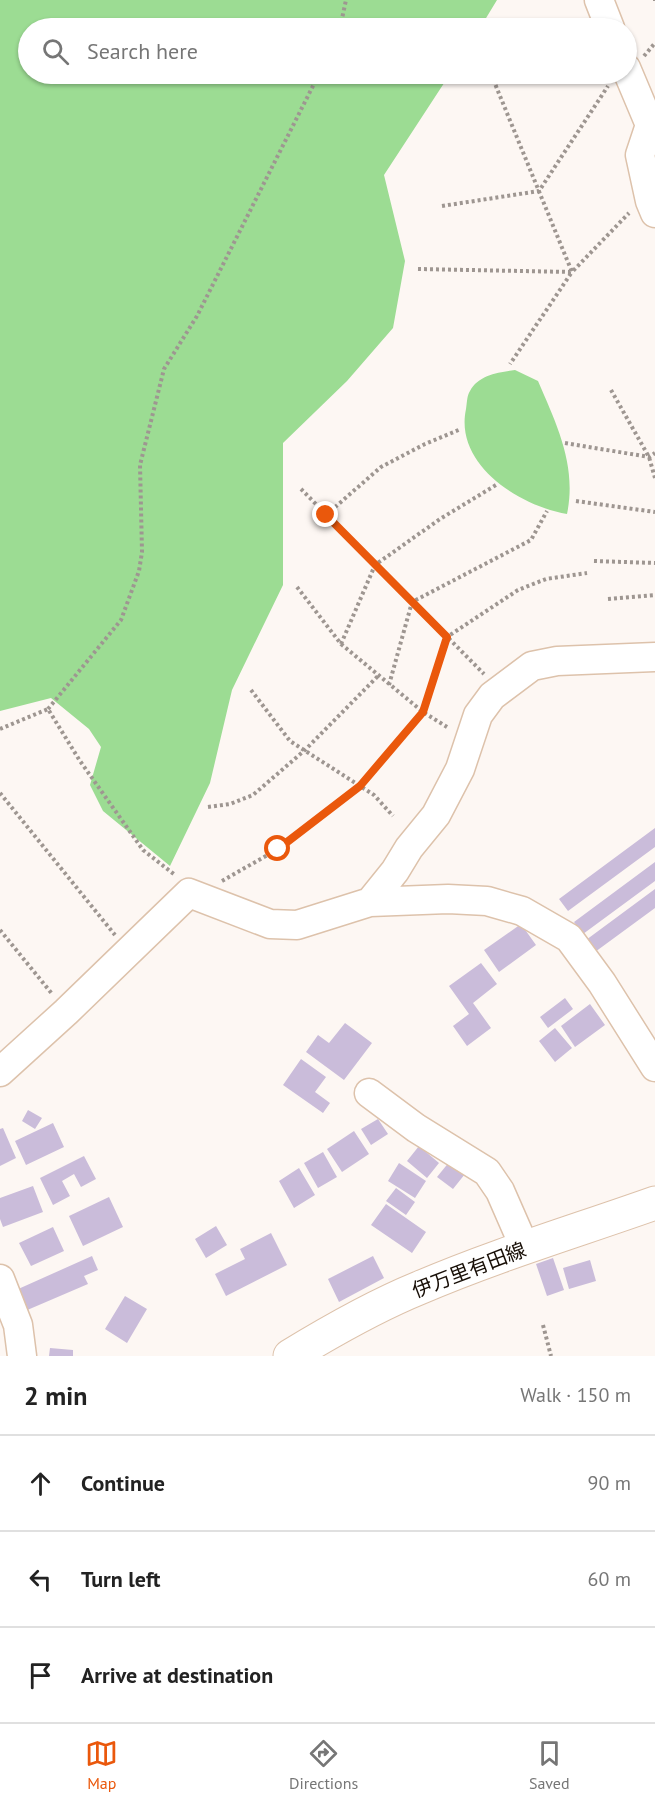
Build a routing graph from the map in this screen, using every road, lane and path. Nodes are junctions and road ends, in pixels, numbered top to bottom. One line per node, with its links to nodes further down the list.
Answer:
1 (346, 0): 3 (path)
2 (599, 0): 4 (street)
3 (342, 18)
4 (606, 18)
5 (314, 84): 42 (path)
6 (495, 84): 9 (path)
7 (613, 84): 9 (path)
8 (623, 84): 11 (street)
9 (539, 191): 10 (path); 13 (path)
10 (442, 206)
11 (644, 211): 13 (path)
12 (418, 269): 13 (path)
13 (572, 272): 14 (path)
14 (510, 364)
15 (611, 390): 19 (path)
16 (461, 429): 26 (path)
17 (565, 443): 19 (path)
18 (655, 453): 19 (path)
19 (649, 457): 20 (path)
20 (655, 478)
21 (496, 485): 29 (path)
22 (301, 489): 26 (path)
23 (576, 501): 25 (path)
24 (547, 511): 34 (path)
25 (655, 512)
26 (326, 515): 29 (path)
27 (594, 561): 28 (path)
28 (655, 563)
29 (375, 565): 34 (path); 36 (path)
30 (587, 573): 35 (path)
31 (297, 587): 36 (path)
32 (655, 596): 33 (path)
33 (609, 598)
34 (412, 602): 35 (path); 40 (path)
35 (447, 637): 39 (path); 43 (path)
36 (341, 644): 38 (path)
37 (655, 657): 53 (street)
38 (378, 676): 40 (path); 46 (path)
39 (486, 677)
40 (389, 685): 43 (path)
41 (251, 690): 46 (path)
42 (48, 709): 45 (path); 52 (path)
43 (423, 712): 44 (path); 47 (path)
44 (447, 728)
45 (0, 729)
46 (305, 750): 47 (path); 49 (path)
47 (360, 786): 50 (path); 51 (path)
48 (0, 794): 55 (path)
49 (208, 807)
50 (393, 816)
51 (219, 883)
52 (189, 893): 53 (street); 58 (street)
53 (370, 902): 57 (street)
54 (0, 930): 56 (path)
55 (115, 936)
56 (55, 997)
57 (655, 1067)
58 (0, 1072)
59 (369, 1093): 61 (street)
60 (655, 1203): 61 (main road, 伊万里有田線)
61 (525, 1248): 65 (main road, 伊万里有田線)
62 (0, 1279): 64 (street)
63 (543, 1325): 66 (path)
64 (22, 1356)
65 (290, 1356)
66 (551, 1356)

